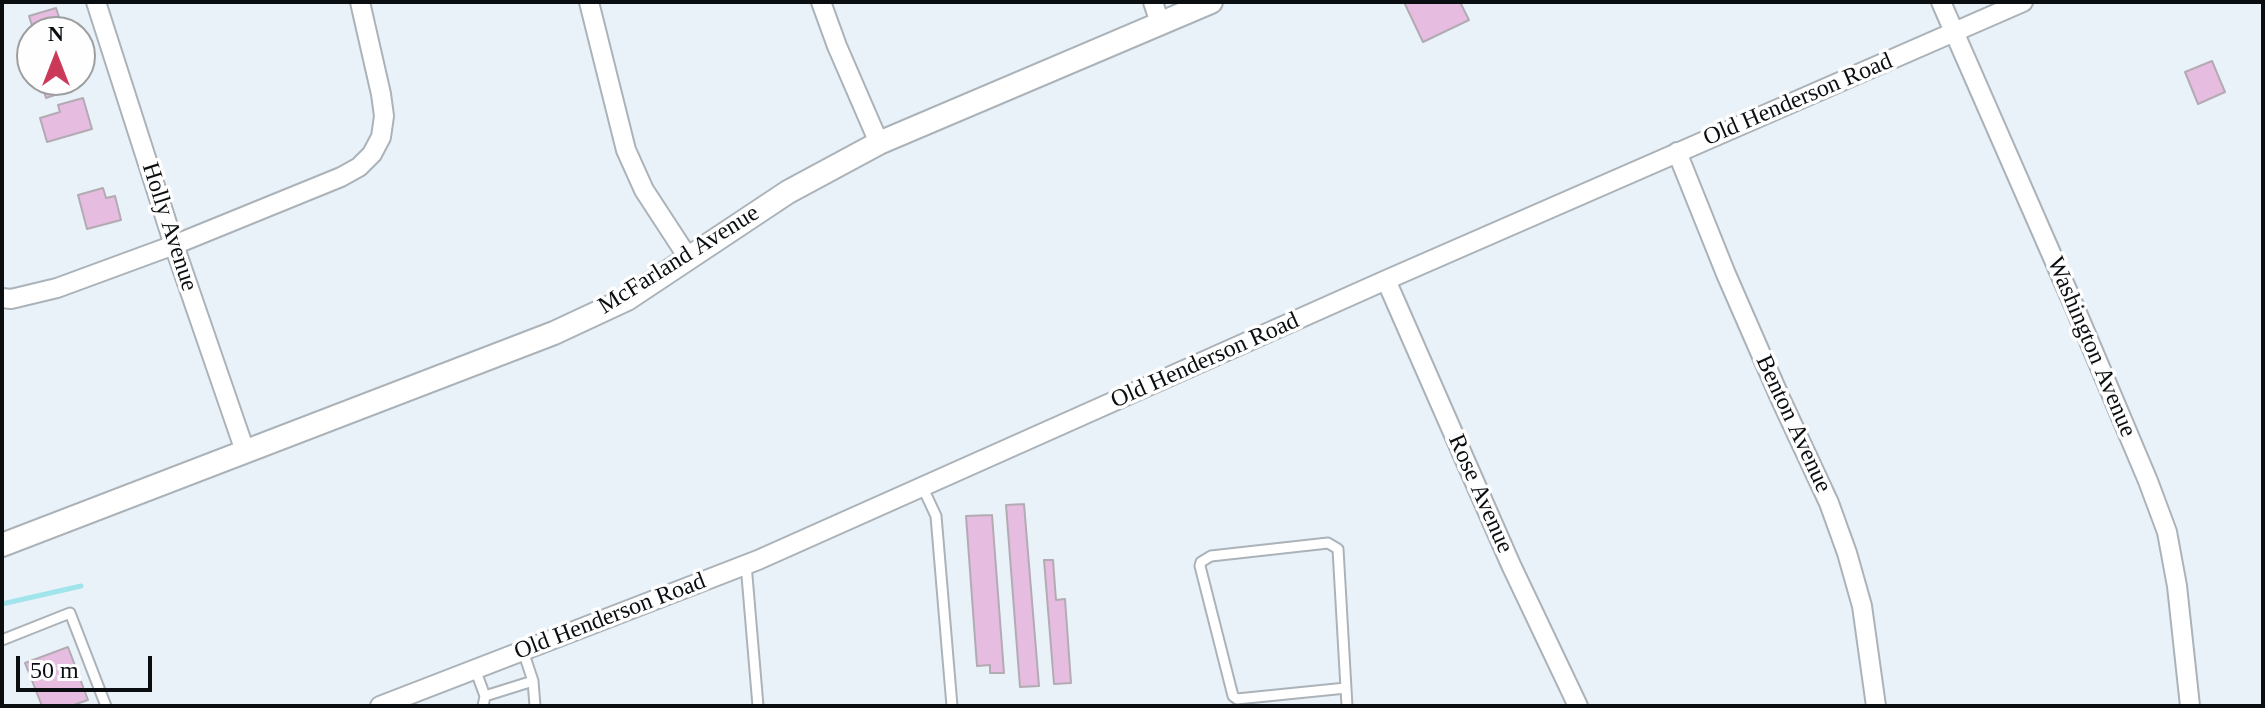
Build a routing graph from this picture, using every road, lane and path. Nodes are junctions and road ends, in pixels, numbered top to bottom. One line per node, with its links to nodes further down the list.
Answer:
1 (96, 2): 12 (street, Holly Avenue)
2 (360, 2): 12 (street)
3 (589, 2): 13 (street)
4 (821, 2): 10 (street)
5 (1211, 2): 8 (street, McFarland Avenue)
6 (1941, 2): 9 (street, Washington Avenue)
7 (2023, 2): 9 (street, Old Henderson Road)
8 (1157, 13): 10 (street, McFarland Avenue)
9 (1954, 33): 11 (street, Old Henderson Road); 34 (street, Washington Avenue)
10 (879, 143): 13 (street, McFarland Avenue)
11 (1677, 152): 14 (street, Old Henderson Road); 33 (street, Benton Avenue)
12 (174, 245): 15 (street); 16 (street, Holly Avenue)
13 (689, 259): 16 (street, McFarland Avenue)
14 (1386, 280): 17 (street, Old Henderson Road); 32 (street, Rose Avenue)
15 (2, 298)
16 (245, 451): 18 (street, McFarland Avenue)
17 (922, 486): 19 (street, Old Henderson Road); 31 (lane)
18 (2, 545)
19 (746, 564): 21 (street, Old Henderson Road); 30 (lane)
20 (2, 640): 27 (lane)
21 (523, 651): 22 (street, Old Henderson Road); 23 (lane)
22 (475, 669): 25 (lane); 28 (street, Old Henderson Road)
23 (533, 681): 25 (lane); 29 (lane)
24 (1346, 688): 24 (lane); 26 (lane)
25 (484, 701)
26 (1344, 704)
27 (106, 706)
28 (380, 706)
29 (535, 706)
30 (758, 706)
31 (952, 706)
32 (1578, 706)
33 (1876, 706)
34 (2190, 706)

